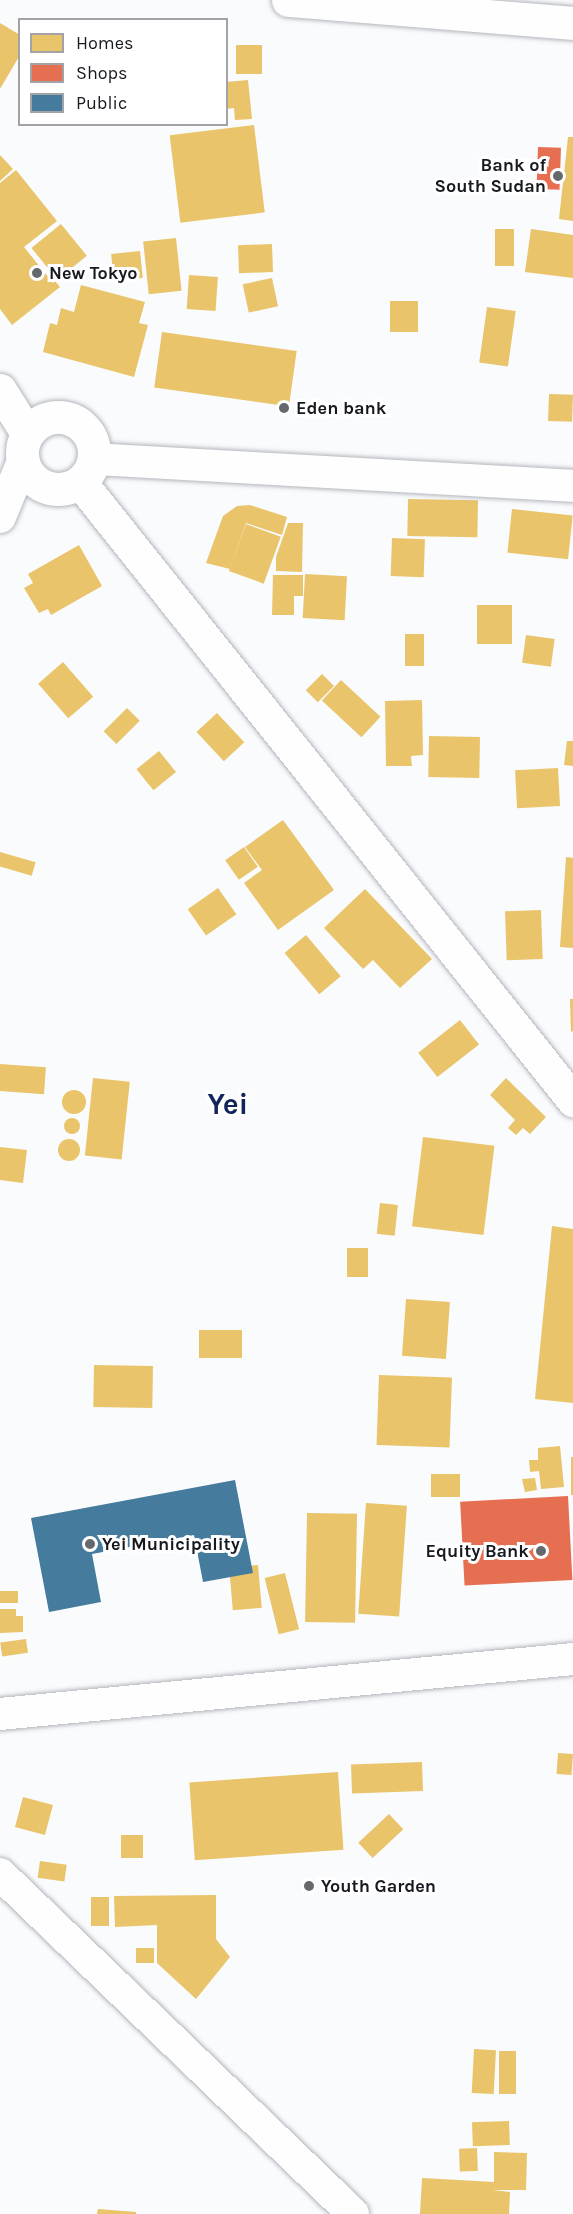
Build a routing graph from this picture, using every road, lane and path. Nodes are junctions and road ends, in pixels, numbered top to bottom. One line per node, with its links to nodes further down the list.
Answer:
1 (288, 0): 2 (main road)
2 (573, 23)
3 (0, 390): 4 (main road)
4 (25, 447): 5 (main road); 5 (main road); 7 (street)
5 (87, 470): 6 (street); 8 (main road)
6 (573, 486)
7 (0, 517)
8 (573, 1100)
9 (573, 1659): 10 (street)
10 (0, 1714)
11 (0, 1874): 12 (street)
12 (353, 2214)

